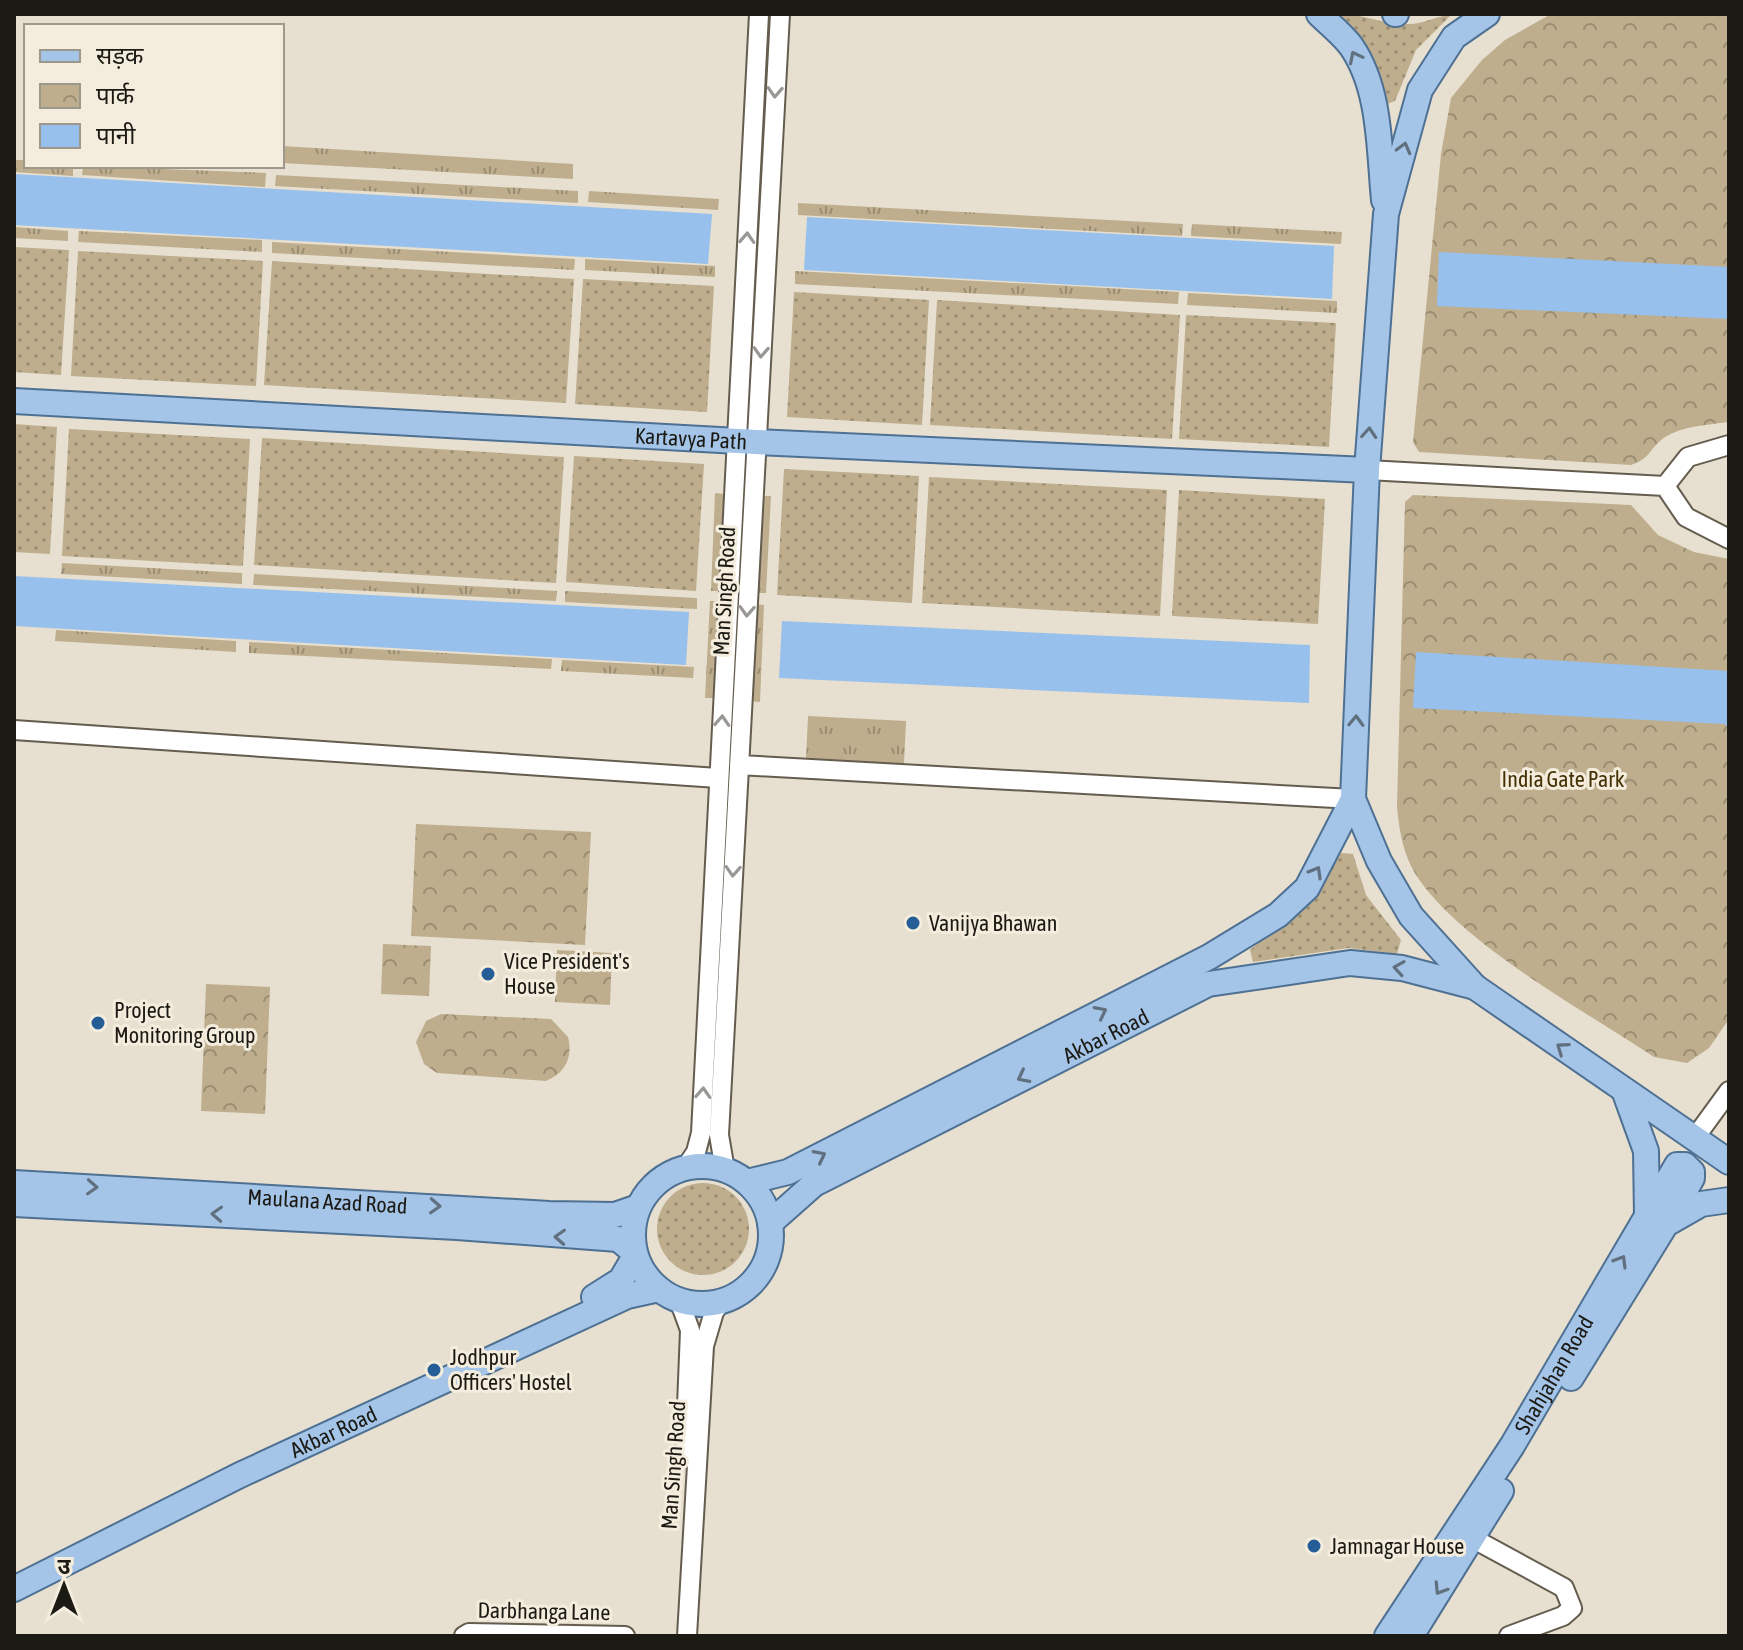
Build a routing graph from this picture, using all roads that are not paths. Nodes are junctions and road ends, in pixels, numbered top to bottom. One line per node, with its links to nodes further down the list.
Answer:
1 (759, 14): 7 (street, Man Singh Road, one-way to 1)
2 (780, 14): 7 (street, Man Singh Road, one-way to 7)
3 (1319, 14): 5 (main road, one-way to 3)
4 (1487, 14): 5 (main road, one-way to 4)
5 (1386, 214): 9 (main road, one-way to 5)
6 (14, 401): 7 (main road, Kartavya Path)
7 (747, 441): 9 (main road, Kartavya Path); 13 (street, Man Singh Road, one-way to 13); 14 (street, Man Singh Road, one-way to 7)
8 (1729, 445): 10 (street)
9 (1367, 470): 10 (street); 15 (main road, one-way to 9)
10 (1665, 486): 11 (street)
11 (1729, 539)
12 (14, 730): 14 (street)
13 (739, 765): 15 (street); 23 (street, Man Singh Road, one-way to 23)
14 (718, 778): 22 (street, Man Singh Road, one-way to 14)
15 (1353, 799): 16 (main road, Akbar Road, one-way to 15); 18 (main road)
16 (1224, 948): 17 (main road); 23 (main road, Akbar Road, one-way to 16)
17 (1238, 979): 18 (main road, Akbar Road, one-way to 17); 29 (main road, Akbar Road, one-way to 29)
18 (1475, 987): 20 (main road, one-way to 18)
19 (1729, 1091): 21 (street)
20 (1625, 1093): 21 (main road); 28 (main road)
21 (1711, 1150): 28 (main road)
22 (686, 1167): 23 (main road); 27 (main road)
23 (736, 1176): 29 (main road)
24 (14, 1183): 27 (main road, Maulana Azad Road, one-way to 27)
25 (1729, 1200): 28 (main road, Shahjahan Road)
26 (14, 1204): 30 (main road, Maulana Azad Road, one-way to 26)
27 (638, 1207): 30 (main road)
28 (1656, 1220): 33 (main road, Shahjahan Road); 40 (main road, Shahjahan Road, one-way to 28)
29 (770, 1223): 32 (main road)
30 (635, 1254): 31 (main road); 34 (main road, Akbar Road)
31 (669, 1295): 32 (main road); 35 (main road, Akbar Road); 38 (street, Man Singh Road)
32 (718, 1302): 39 (street, Man Singh Road)
33 (1472, 1538): 41 (main road, Shahjahan Road, one-way to 41); 42 (street)
34 (14, 1573)
35 (14, 1589)
36 (464, 1636): 37 (street, Darbhanga Lane)
37 (625, 1636)
38 (676, 1636)
39 (687, 1636)
40 (1387, 1636)
41 (1411, 1636)
42 (1509, 1636)

